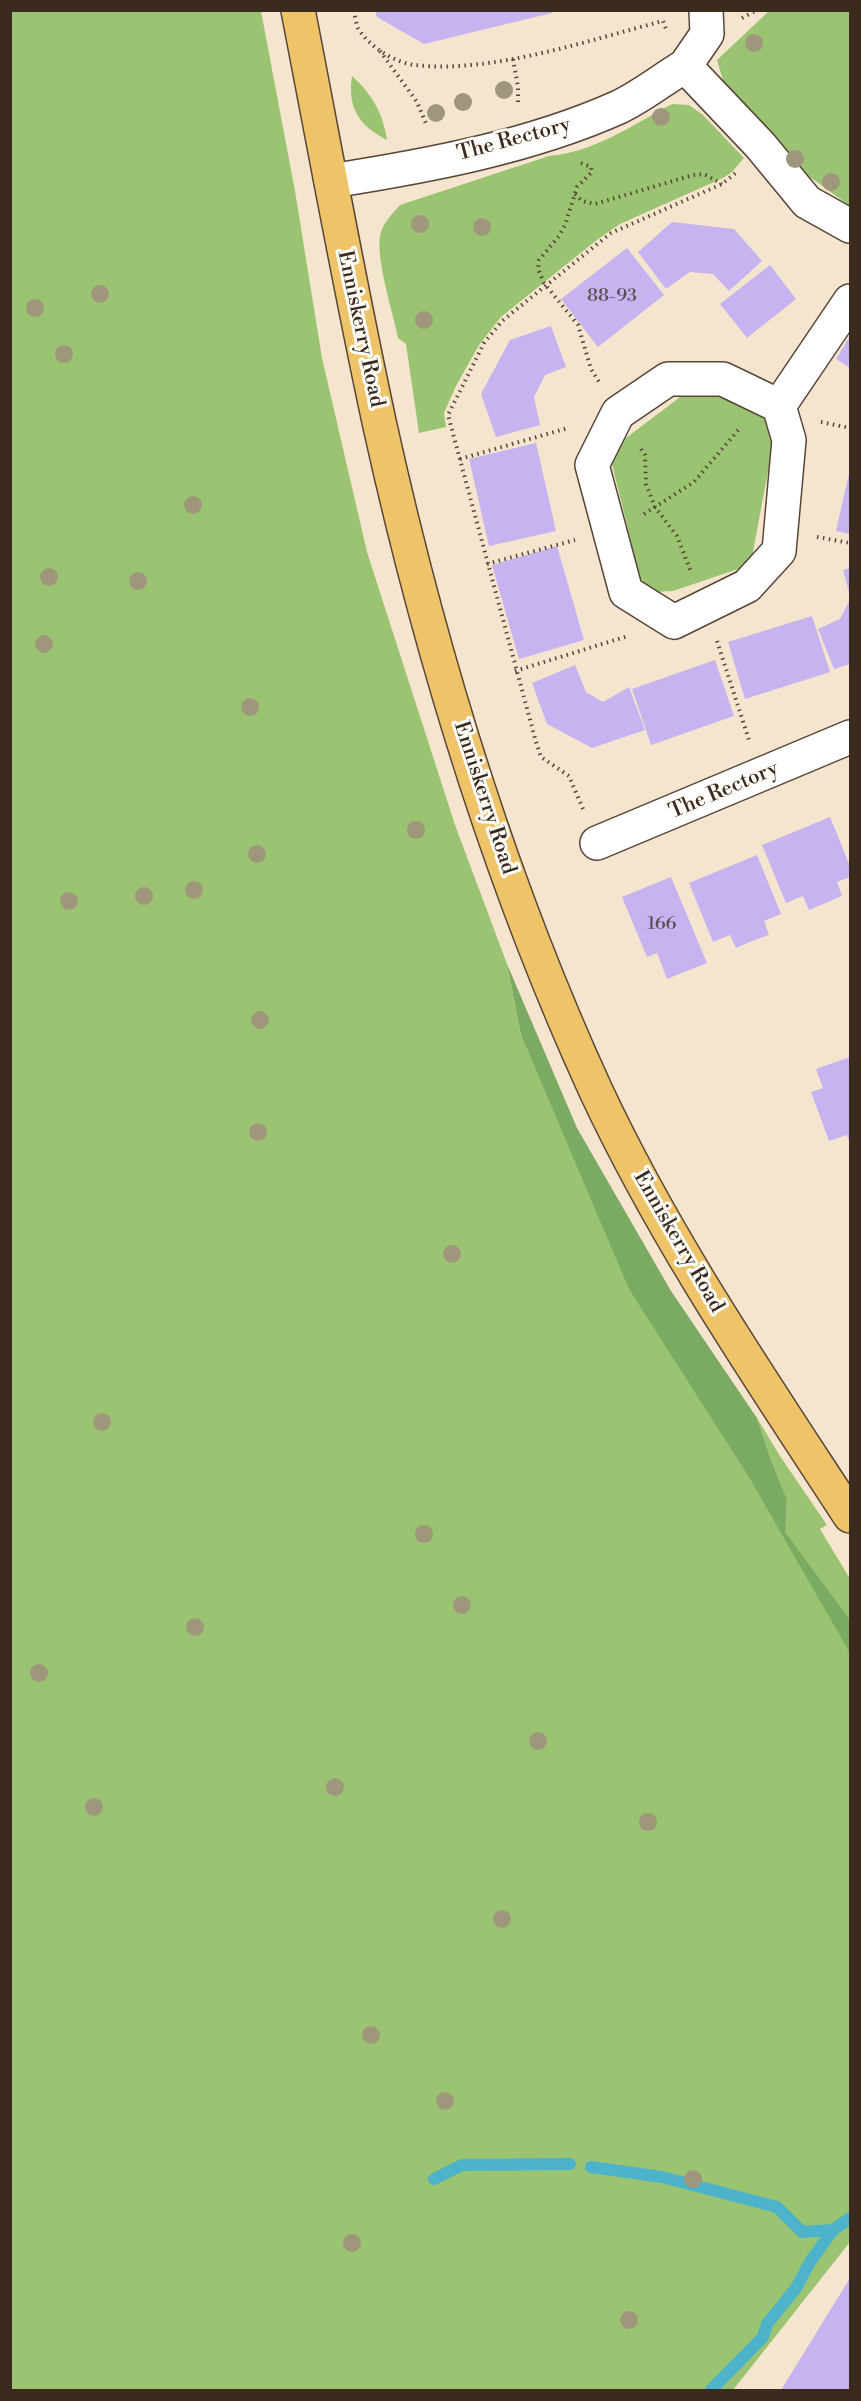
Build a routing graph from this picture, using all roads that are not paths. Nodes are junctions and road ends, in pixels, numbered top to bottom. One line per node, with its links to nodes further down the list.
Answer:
1 (298, 10): 4 (main road, Enniskerry Road)
2 (706, 10): 3 (street, The Rectory)
3 (682, 68): 4 (street, The Rectory); 5 (street)
4 (331, 181): 10 (main road, Enniskerry Road)
5 (850, 226)
6 (850, 301): 7 (street)
7 (769, 402): 7 (street)
8 (850, 737): 9 (street, The Rectory)
9 (597, 843)
10 (850, 1516)

